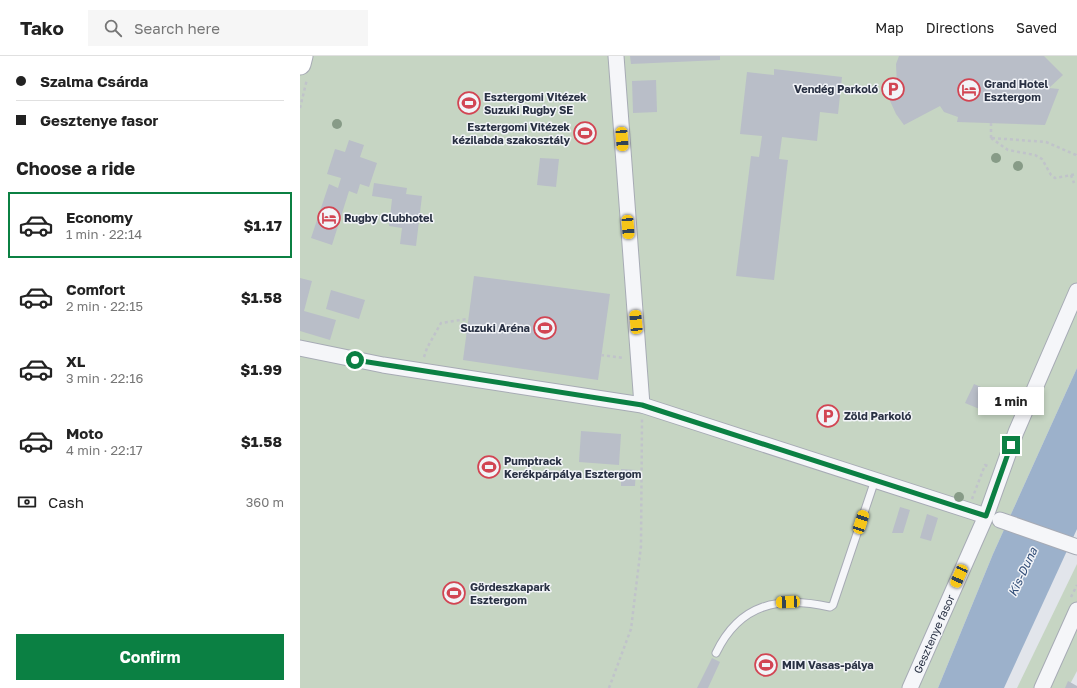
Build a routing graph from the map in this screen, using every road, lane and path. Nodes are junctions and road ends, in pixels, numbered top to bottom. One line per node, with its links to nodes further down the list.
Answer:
1 (302, 56): 3 (main road)
2 (616, 56): 17 (street)
3 (304, 71): 4 (path)
4 (300, 108)
5 (991, 123): 6 (path)
6 (991, 138): 7 (path); 9 (path)
7 (1077, 157)
8 (1077, 174): 9 (path)
9 (1071, 176): 10 (path)
10 (1074, 183)
11 (1077, 291): 18 (street, Gesztenye fasor)
12 (467, 319): 15 (path)
13 (300, 348): 17 (street)
14 (601, 356): 16 (path)
15 (424, 358)
16 (624, 358)
17 (642, 405): 19 (street); 25 (path)
18 (1002, 471): 20 (path); 21 (street, Gesztenye fasor)
19 (875, 480): 20 (street); 24 (lane)
20 (968, 510): 21 (street)
21 (993, 518): 22 (street); 26 (street, Gesztenye fasor)
22 (1077, 547)
23 (1077, 610): 27 (street)
24 (716, 653)
25 (609, 688)
26 (910, 688)
27 (1042, 688)

